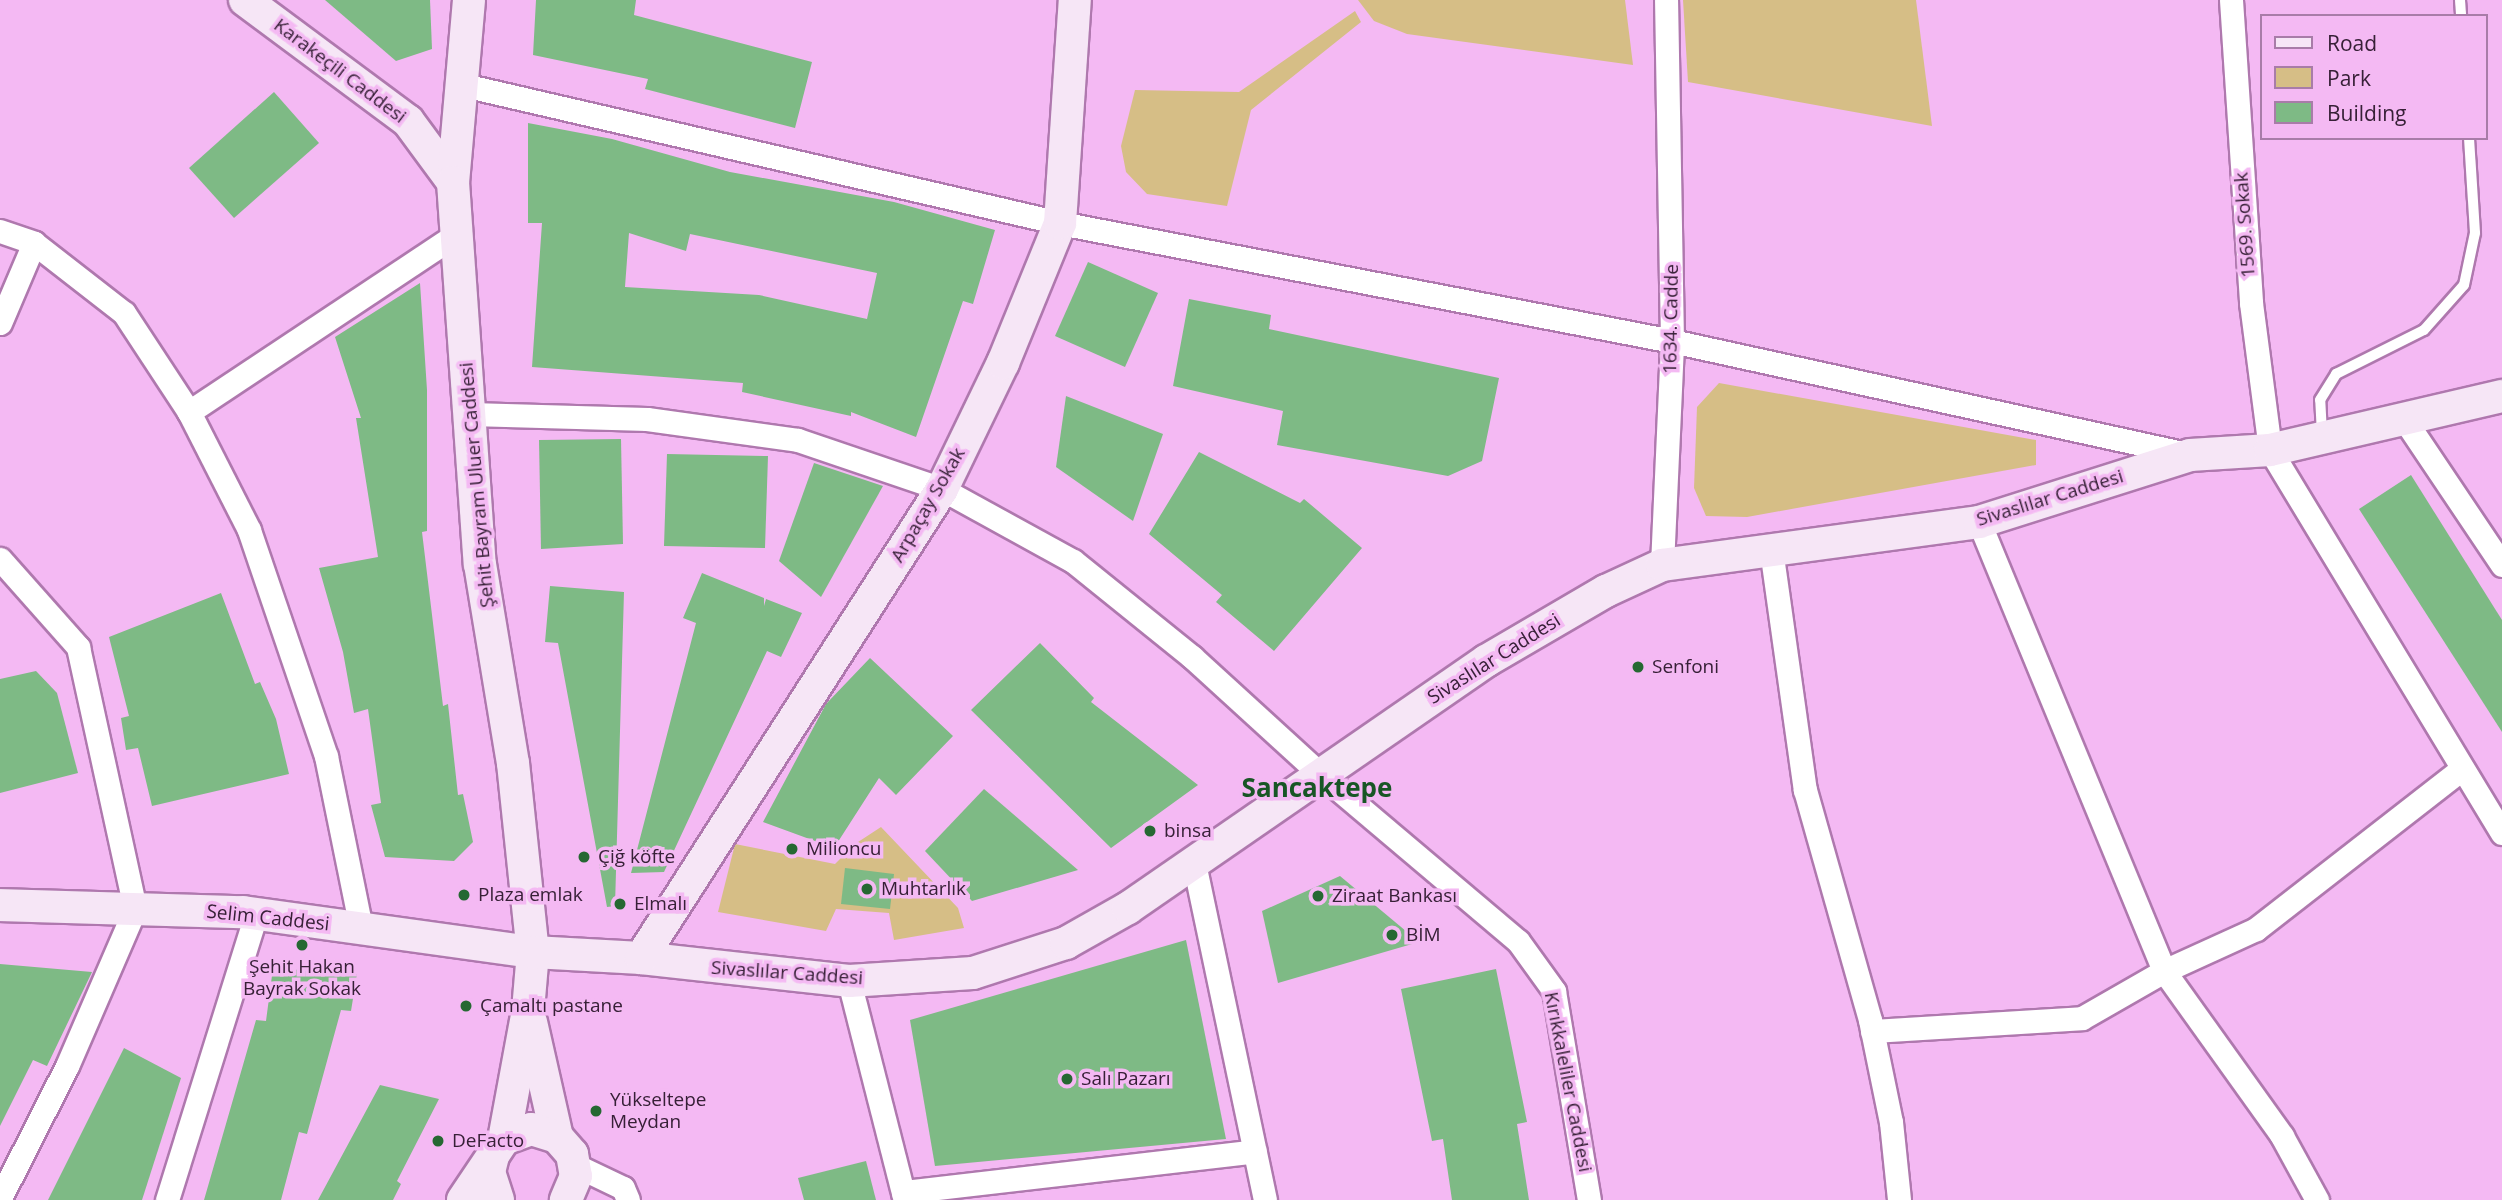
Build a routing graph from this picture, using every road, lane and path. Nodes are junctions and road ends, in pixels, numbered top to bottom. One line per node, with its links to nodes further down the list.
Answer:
1 (245, 0): 8 (main road, Karakeçili Caddesi)
2 (469, 0): 6 (main road, Şehit Bayram Uluer Caddesi)
3 (1076, 0): 9 (main road, Arpaçay Sokak)
4 (1666, 0): 14 (street, 1634. Cadde)
5 (2231, 0): 20 (street, 1569. Sokak)
6 (459, 84): 8 (main road, Şehit Bayram Uluer Caddesi); 9 (street)
7 (2469, 140): 19 (lane)
8 (453, 182): 11 (main road, Şehit Bayram Uluer Caddesi)
9 (1060, 223): 14 (street); 22 (main road, Arpaçay Sokak)
10 (0, 231): 12 (street)
11 (457, 234): 16 (street); 17 (main road, Şehit Bayram Uluer Caddesi)
12 (34, 243): 13 (street); 16 (street)
13 (0, 323)
14 (1672, 341): 21 (street); 26 (street, 1634. Cadde)
15 (2502, 396): 18 (main road, Sivaslılar Caddesi)
16 (189, 412): 35 (street)
17 (470, 414): 22 (street, Kırıkkaleliler Caddesi); 36 (main road, Şehit Bayram Uluer Caddesi)
18 (2404, 419): 19 (main road, Sivaslılar Caddesi); 27 (street)
19 (2323, 437): 20 (main road, Sivaslılar Caddesi)
20 (2270, 450): 21 (main road, Sivaslılar Caddesi); 28 (street)
21 (2190, 455): 23 (main road, Sivaslılar Caddesi)
22 (942, 489): 29 (street, Kırıkkaleliler Caddesi); 37 (main road, Arpaçay Sokak)
23 (1979, 522): 24 (main road, Sivaslılar Caddesi); 38 (street)
24 (1771, 549): 26 (main road, Sivaslılar Caddesi); 41 (street)
25 (0, 559): 33 (street)
26 (1662, 565): 29 (main road, Sivaslılar Caddesi)
27 (2502, 565)
28 (2460, 770): 30 (street); 38 (street)
29 (1319, 773): 31 (main road, Sivaslılar Caddesi); 54 (street, Kırıkkaleliler Caddesi)
30 (2502, 833)
31 (1194, 863): 39 (main road, Sivaslılar Caddesi); 44 (street)
32 (0, 905): 33 (main road, Selim Caddesi)
33 (135, 909): 34 (main road, Selim Caddesi); 47 (street)
34 (256, 914): 35 (main road, Selim Caddesi); 50 (street)
35 (362, 928): 36 (main road, Selim Caddesi)
36 (533, 952): 37 (main road, Sivaslılar Caddesi); 40 (main road, Şehit Bayram Uluer Caddesi)
37 (641, 958): 39 (main road, Sivaslılar Caddesi)
38 (2164, 971): 41 (street); 56 (street)
39 (849, 981): 46 (street)
40 (528, 1010): 42 (main road); 43 (main road)
41 (1872, 1031): 55 (street)
42 (557, 1137): 43 (main road); 45 (main road)
43 (500, 1143): 48 (main road); 51 (main road)
44 (1255, 1151): 46 (street); 53 (street)
45 (575, 1165): 49 (main road); 52 (street)
46 (904, 1196)
47 (0, 1198)
48 (495, 1199)
49 (569, 1199)
50 (167, 1200)
51 (463, 1200)
52 (628, 1200)
53 (1265, 1200)
54 (1589, 1200)
55 (1899, 1200)
56 (2315, 1200)

